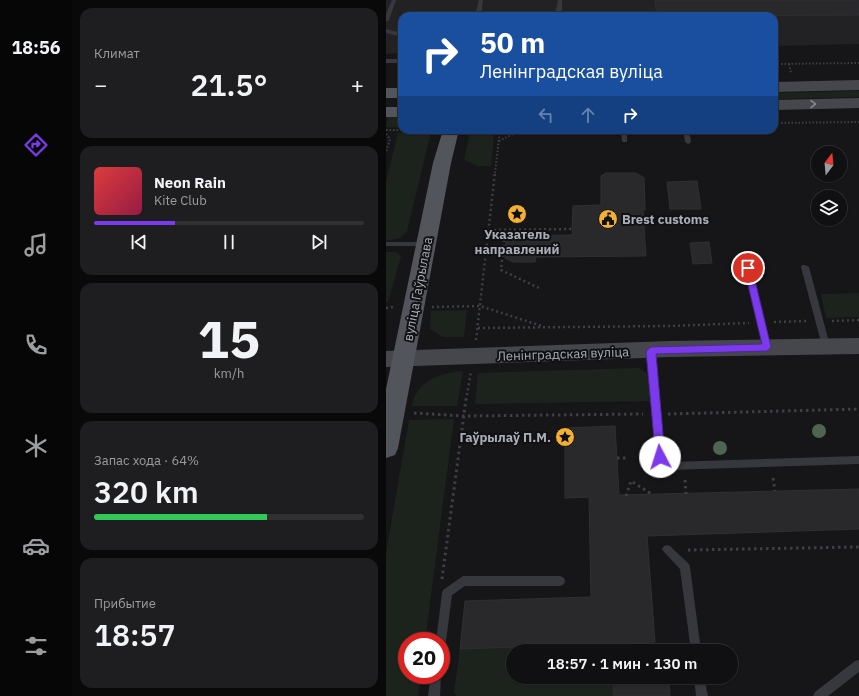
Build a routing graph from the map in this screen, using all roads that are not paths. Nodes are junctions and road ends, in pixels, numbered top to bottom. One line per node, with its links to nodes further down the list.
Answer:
1 (394, 0): 6 (lane)
2 (481, 0): 4 (lane)
3 (560, 0): 5 (lane)
4 (479, 12)
5 (558, 12)
6 (386, 20)
7 (386, 31): 8 (lane)
8 (398, 35)
9 (386, 61): 10 (lane)
10 (398, 61)
11 (859, 86): 12 (main road)
12 (778, 87)
13 (398, 92): 14 (main road)
14 (386, 93)
15 (859, 103): 16 (main road, one-way to 15)
16 (778, 105)
17 (386, 112): 18 (main road)
18 (398, 112)
19 (450, 134): 25 (main road, вуліца Гаўрылава)
20 (624, 134): 22 (lane)
21 (687, 134): 23 (lane)
22 (625, 142)
23 (688, 142)
24 (386, 244): 25 (lane)
25 (427, 244): 32 (main road, вуліца Гаўрылава)
26 (805, 267): 28 (lane)
27 (748, 268): 30 (lane)
28 (826, 346): 29 (main road, Ленінградская вуліца); 30 (main road, Ленінградская вуліца)
29 (859, 346)
30 (767, 347): 31 (main road, Ленінградская вуліца)
31 (651, 351): 32 (main road, Ленінградская вуліца); 34 (lane)
32 (395, 359): 33 (main road, вуліца Гаўрылава)
33 (386, 448)
34 (859, 460)
35 (667, 549): 38 (lane)
36 (560, 581): 37 (lane)
37 (442, 632)
38 (695, 644)
39 (859, 665): 44 (lane)
40 (435, 684): 42 (lane)
41 (700, 684): 43 (lane)
42 (434, 696)
43 (702, 696)
44 (819, 696)

